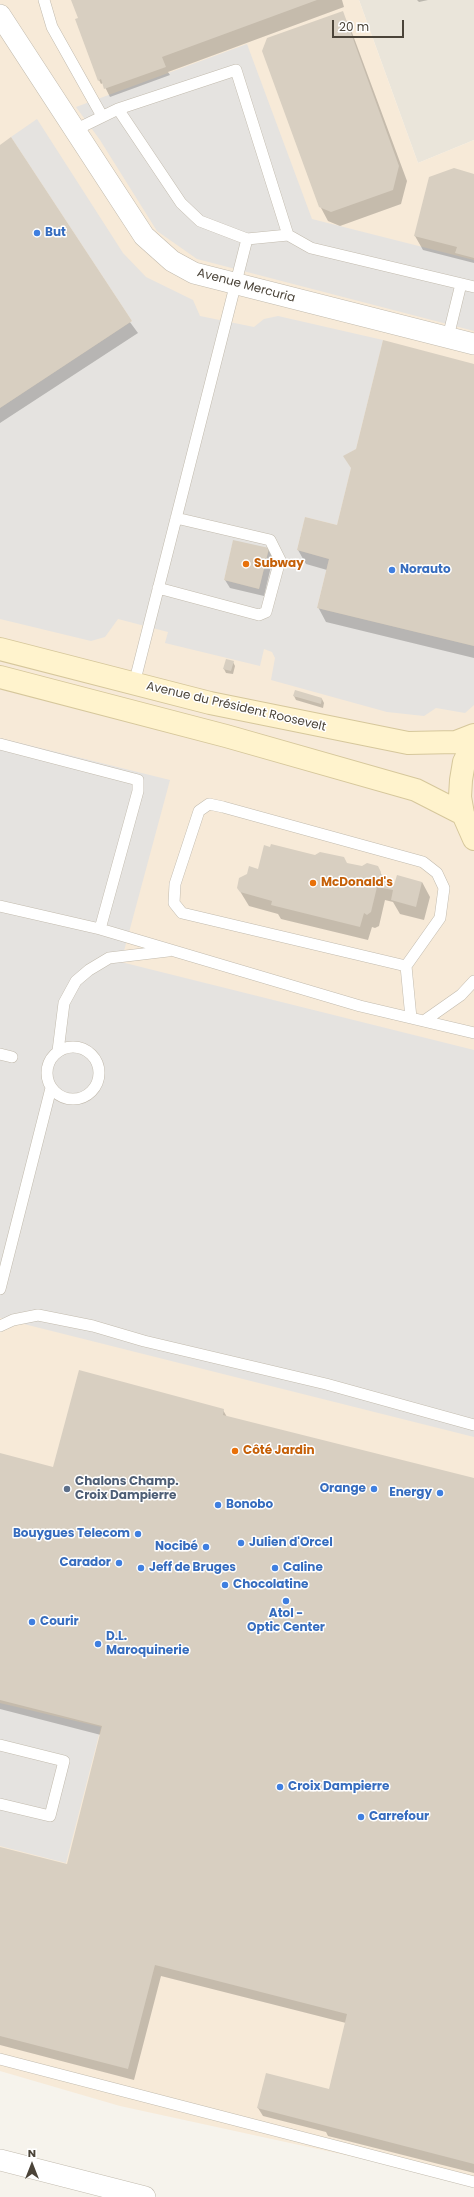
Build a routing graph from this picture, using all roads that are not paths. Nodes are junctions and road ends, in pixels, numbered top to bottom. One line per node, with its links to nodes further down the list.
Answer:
1 (44, 0): 4 (lane)
2 (0, 15): 5 (street, Avenue Mercuria)
3 (118, 109): 4 (lane); 6 (lane); 7 (lane)
4 (102, 116): 5 (lane)
5 (75, 130): 8 (street, Avenue Mercuria)
6 (288, 235): 7 (lane); 9 (lane)
7 (247, 239): 8 (lane)
8 (236, 283): 11 (street, Avenue Mercuria); 13 (lane)
9 (460, 284): 10 (lane); 11 (lane)
10 (474, 287)
11 (448, 337): 12 (street, Avenue Mercuria)
12 (474, 344)
13 (176, 518): 14 (lane); 14 (lane)
14 (158, 588): 17 (lane)
15 (0, 649): 17 (main road, Avenue du Président Roosevelt)
16 (0, 678): 21 (main road)
17 (134, 684): 18 (main road, Avenue du Président Roosevelt)
18 (474, 735)
19 (474, 742): 21 (main road)
20 (0, 744): 24 (lane)
21 (463, 814): 22 (main road)
22 (474, 839)
23 (0, 906): 24 (lane)
24 (100, 929): 25 (lane)
25 (172, 951): 28 (lane); 31 (lane)
26 (406, 966): 26 (lane); 28 (lane)
27 (474, 981): 29 (lane)
28 (411, 1018): 29 (lane)
29 (424, 1021): 30 (lane)
30 (474, 1033)
31 (58, 1050): 34 (lane); 34 (lane)
32 (0, 1054): 33 (lane)
33 (12, 1057)
34 (51, 1088): 35 (lane)
35 (0, 1289)
36 (0, 1326): 37 (lane)
37 (474, 1425)
38 (0, 1745): 39 (lane)
39 (0, 1804)
40 (0, 2059): 42 (lane)
41 (0, 2160): 43 (street)
42 (474, 2182)
43 (145, 2197)

